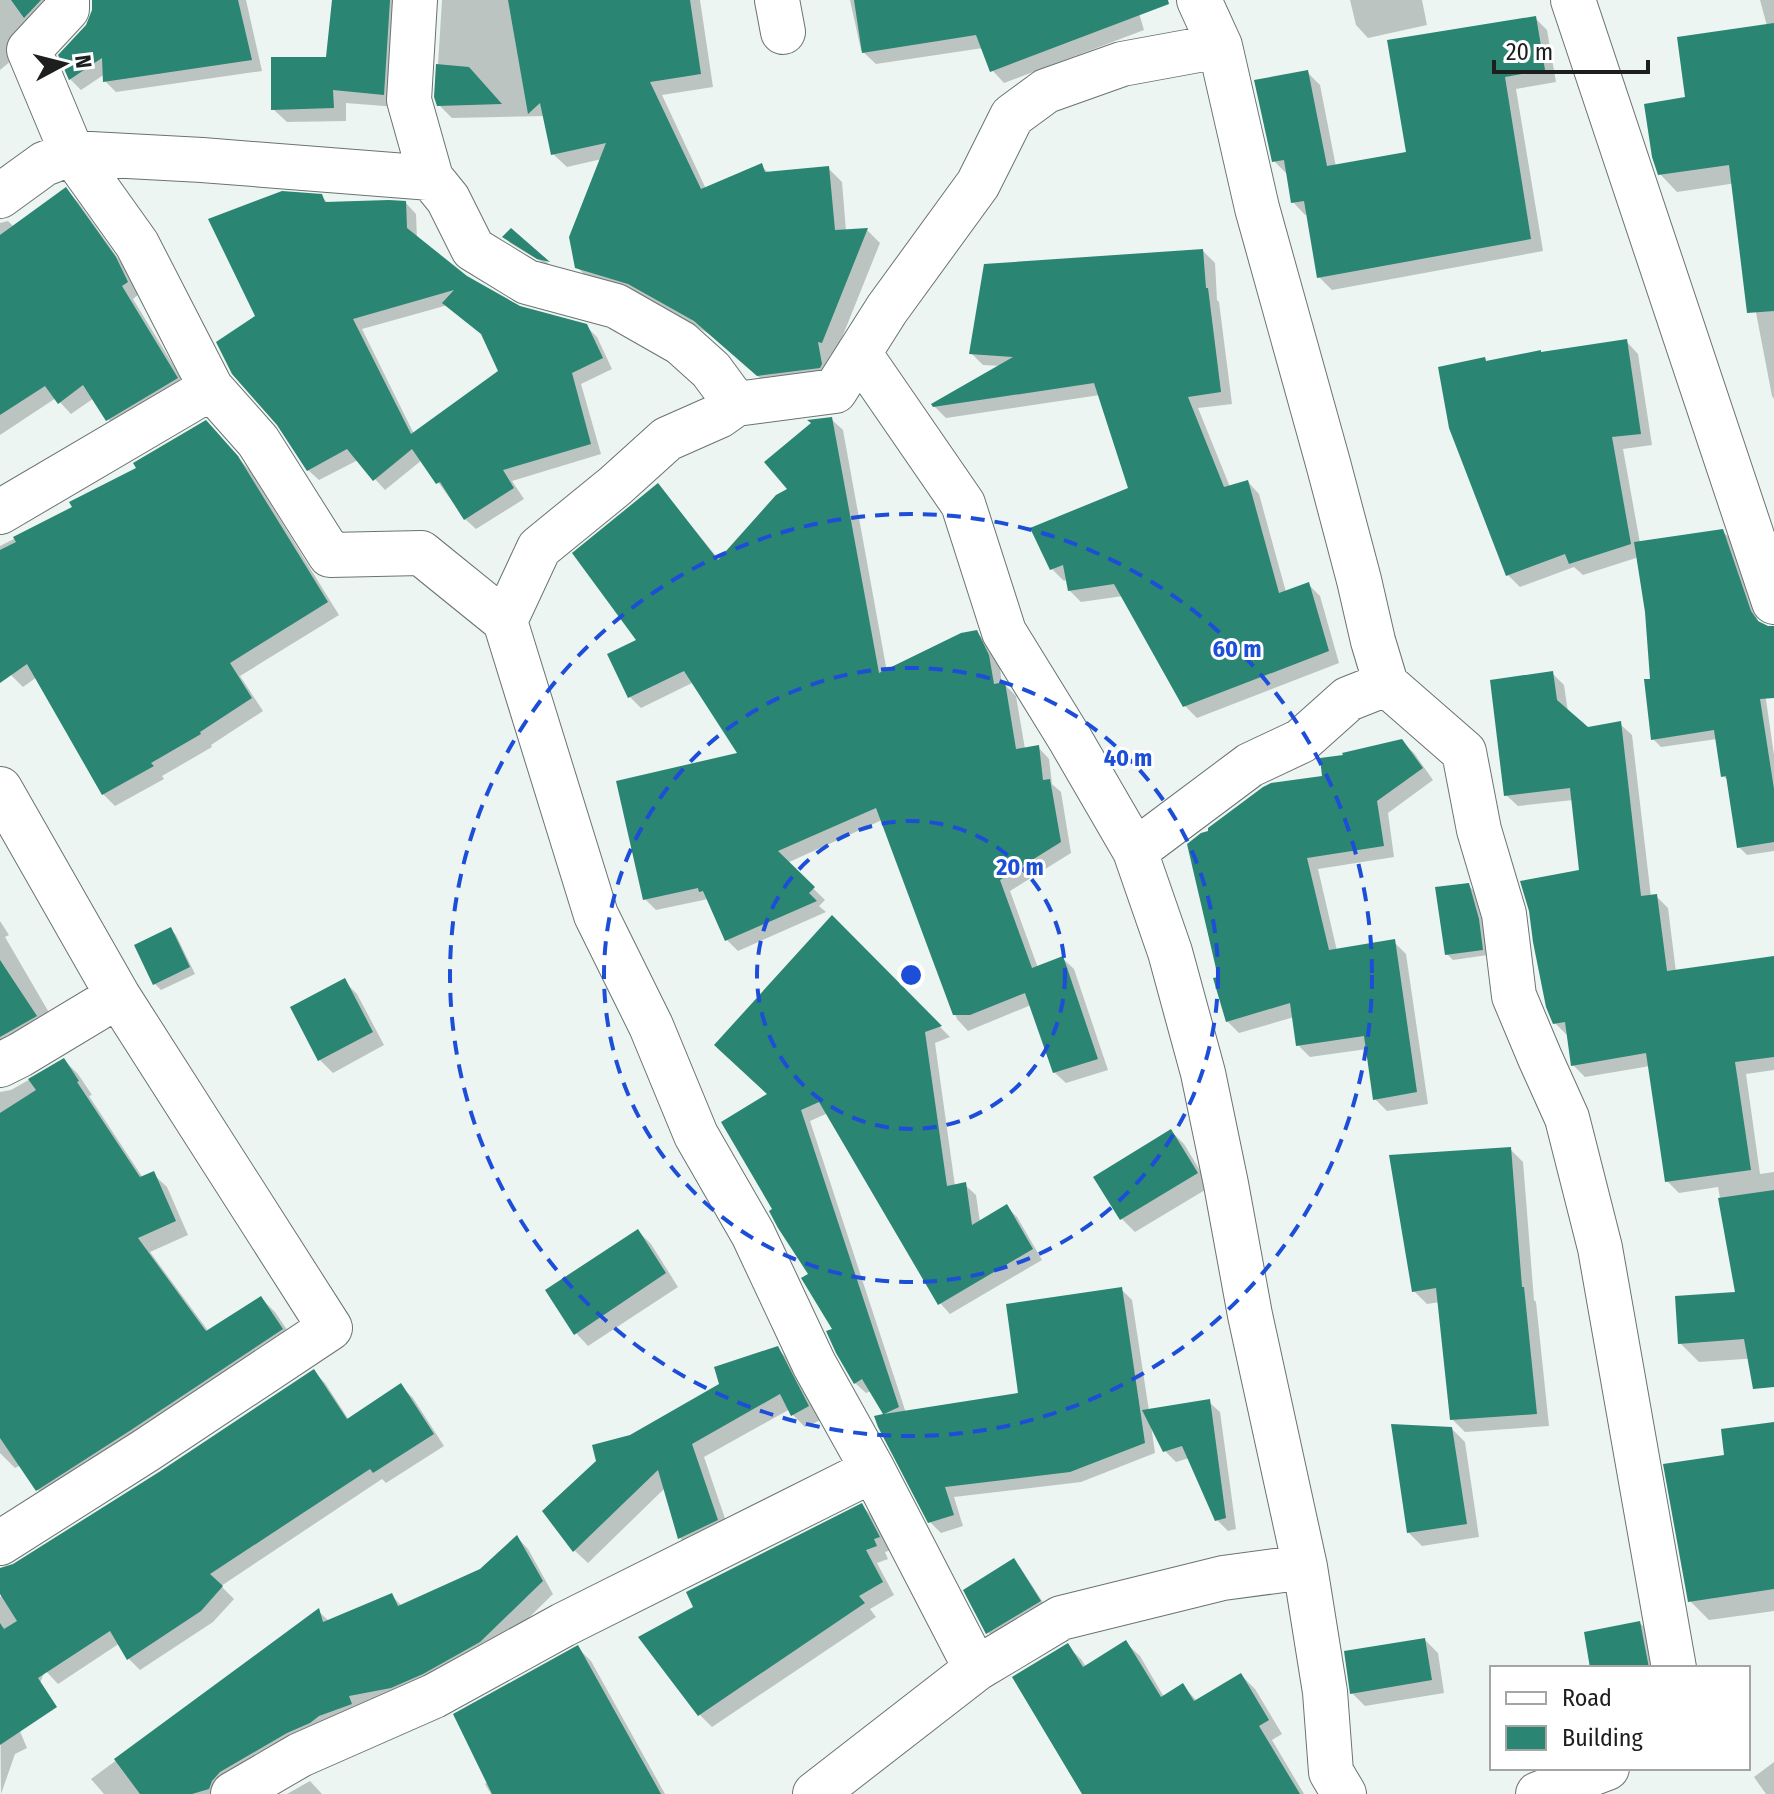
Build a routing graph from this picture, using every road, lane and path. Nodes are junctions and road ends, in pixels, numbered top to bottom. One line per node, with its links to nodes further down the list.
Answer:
1 (67, 0): 6 (street)
2 (415, 0): 7 (street)
3 (1199, 0): 5 (street)
4 (1573, 0): 13 (street)
5 (1220, 46): 9 (street); 15 (street)
6 (72, 153): 7 (street); 8 (street); 10 (street)
7 (431, 178): 11 (street)
8 (0, 196)
9 (859, 353): 11 (street); 17 (street)
10 (211, 388): 12 (street); 14 (street)
11 (736, 404): 14 (street)
12 (0, 512)
13 (1774, 602)
14 (505, 621): 20 (street)
15 (1386, 684): 17 (street); 23 (street)
16 (0, 789): 18 (street)
17 (1135, 851): 22 (street)
18 (118, 996): 19 (street); 21 (street)
19 (0, 1065)
20 (873, 1470): 24 (street); 26 (street)
21 (0, 1543)
22 (1305, 1567): 24 (street); 28 (street)
23 (1674, 1666)
24 (976, 1669): 27 (street)
25 (1602, 1770): 29 (street)
26 (233, 1794)
27 (815, 1794)
28 (1344, 1794)
29 (1538, 1794)

